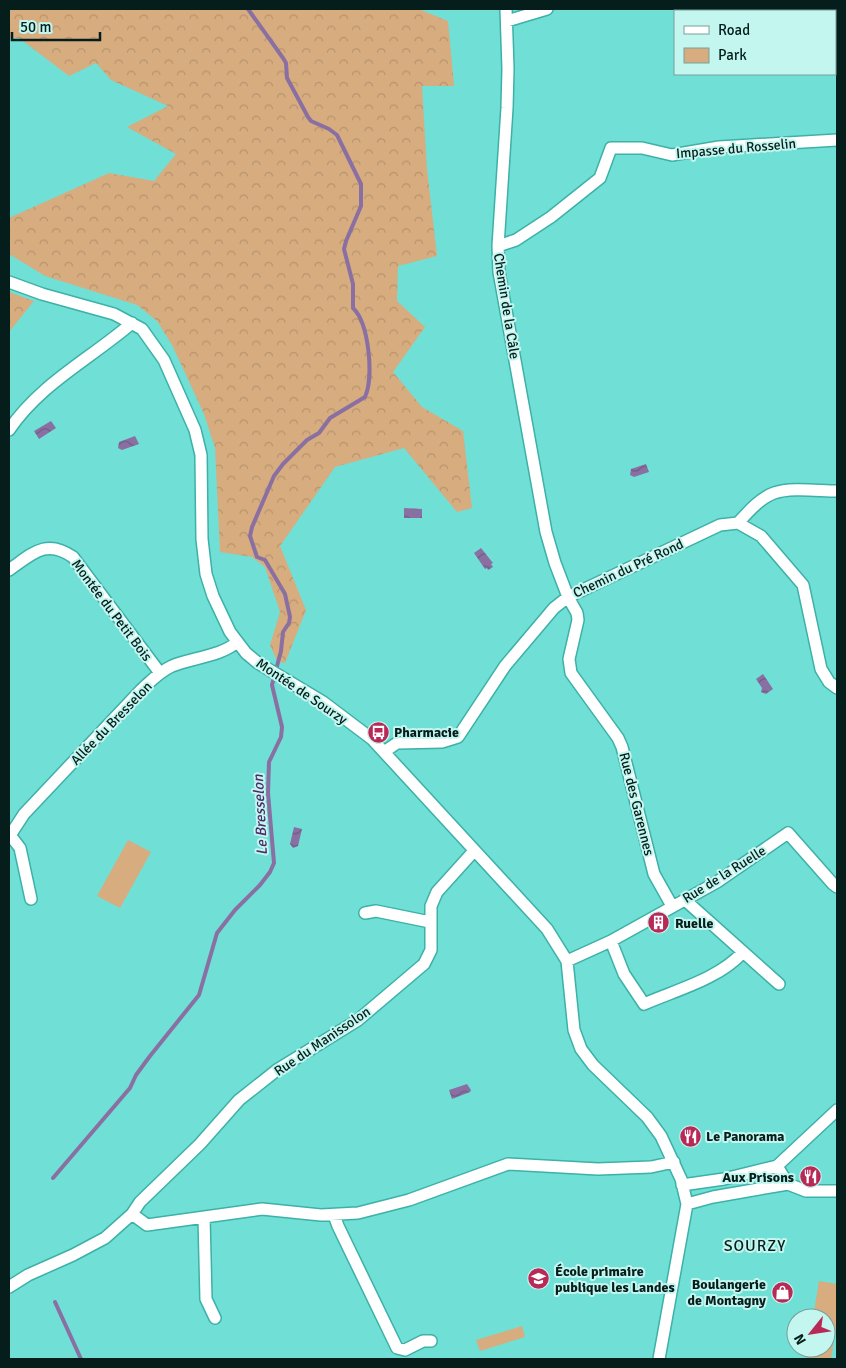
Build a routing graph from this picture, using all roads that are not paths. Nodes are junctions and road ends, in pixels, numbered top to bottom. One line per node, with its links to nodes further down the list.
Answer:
1 (506, 9): 3 (street, Chemin de la Câle)
2 (547, 9): 3 (street)
3 (507, 21): 5 (street, Chemin de la Câle)
4 (837, 140): 5 (street, Impasse du Rosselin)
5 (498, 246): 12 (street, Chemin de la Câle)
6 (9, 282): 7 (street, Montée de Sourzy)
7 (132, 323): 8 (street); 13 (street, Montée de Sourzy)
8 (9, 430)
9 (837, 491): 10 (street)
10 (738, 523): 12 (street, Chemin du Pré Rond); 15 (street)
11 (9, 570): 14 (street, Montée du Petit Bois)
12 (568, 597): 16 (street, Chemin du Pré Rond); 22 (street, Rue des Garennes)
13 (237, 642): 14 (street, Allée du Bresselon); 16 (street, Montée de Sourzy)
14 (160, 673): 17 (street, Allée du Bresselon)
15 (837, 688)
16 (384, 752): 18 (street, Montée de Sourzy)
17 (9, 836): 20 (street)
18 (474, 851): 24 (street, Rue du Manissolon); 27 (street, Montée de Sourzy)
19 (837, 887): 21 (street, Rue de la Ruelle)
20 (30, 899)
21 (685, 900): 22 (street, Rue de la Ruelle); 26 (street)
22 (672, 906): 25 (street, Rue de la Ruelle)
23 (365, 913): 24 (street)
24 (430, 922): 36 (street, Rue du Manissolon)
25 (611, 941): 26 (street); 27 (street, Rue de la Ruelle)
26 (743, 952): 28 (street)
27 (567, 961): 30 (street, Montée de Sourzy)
28 (779, 984)
29 (837, 1110): 31 (street)
30 (674, 1162): 33 (street, Montée de Sourzy); 37 (street)
31 (777, 1166): 32 (street); 33 (street)
32 (788, 1184): 34 (street); 35 (street)
33 (682, 1185): 35 (street, Montée de Sourzy)
34 (837, 1191)
35 (687, 1204): 42 (street)
36 (132, 1214): 38 (street); 39 (street, Rue du Manissolon)
37 (334, 1215): 38 (street); 41 (street)
38 (204, 1217): 40 (street)
39 (9, 1287)
40 (215, 1318)
41 (431, 1341)
42 (659, 1359)

